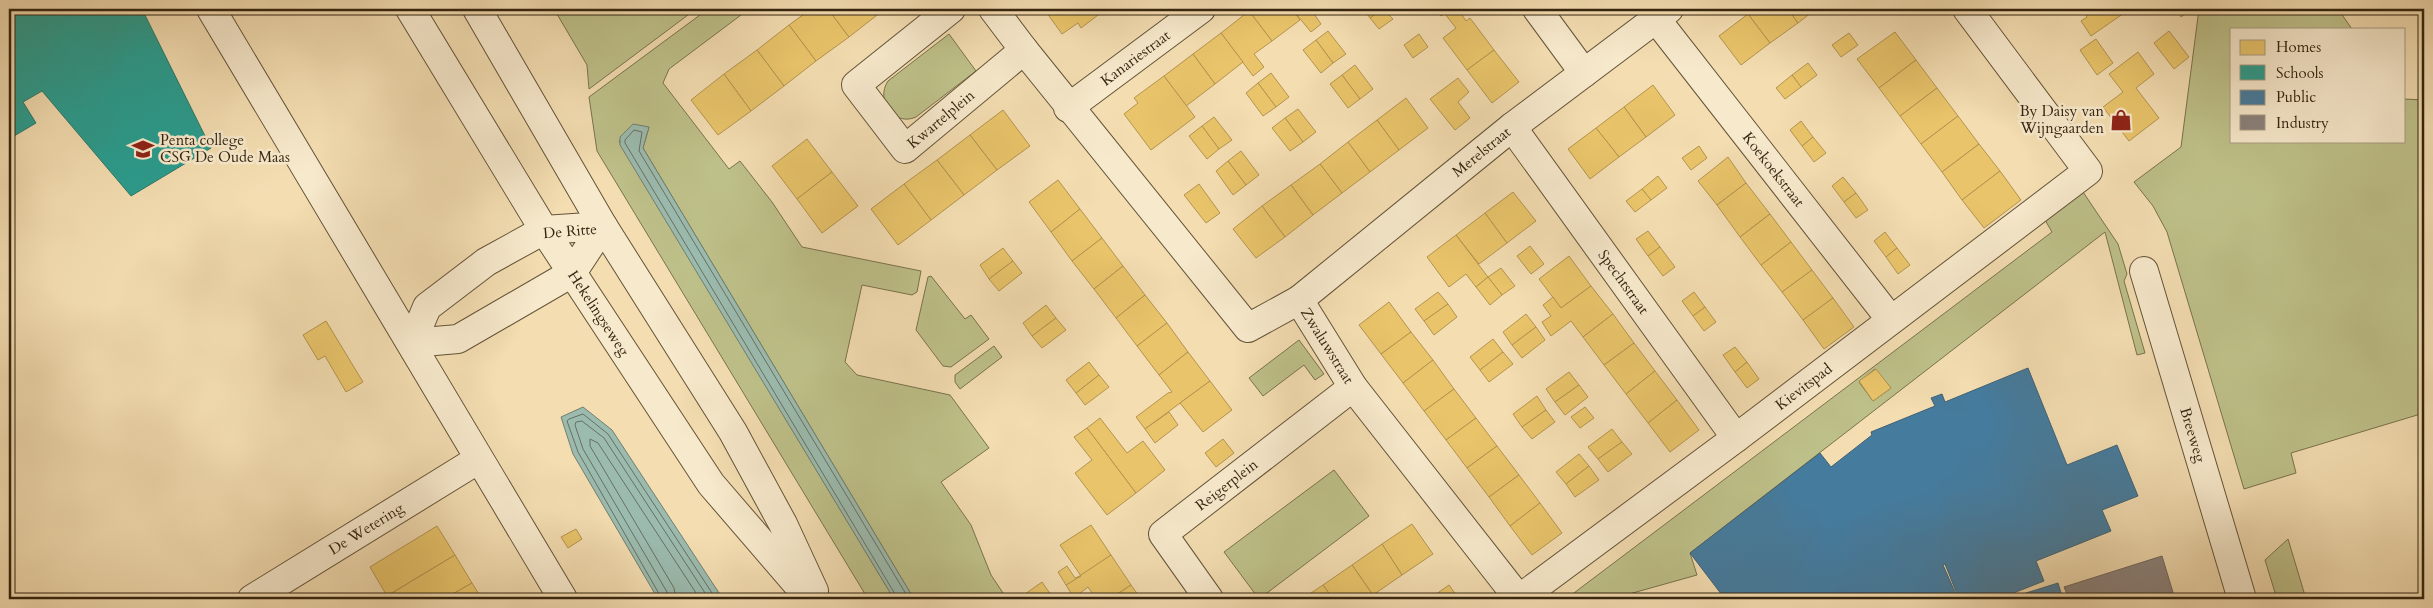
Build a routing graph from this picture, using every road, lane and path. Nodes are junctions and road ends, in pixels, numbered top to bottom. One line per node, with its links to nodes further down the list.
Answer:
1 (211, 9): 20 (street)
2 (410, 9): 15 (street, Hekelingseweg)
3 (477, 9): 14 (street)
4 (951, 9): 10 (street, Kwartelplein)
5 (993, 9): 10 (street)
6 (1201, 9): 12 (street, Kanariestraat)
7 (1536, 9): 11 (street)
8 (1968, 9): 19 (street, Kievitspad)
9 (1662, 14): 11 (street, Merelstraat); 19 (street, Koekoekstraat)
10 (1024, 50): 12 (street, Zwaluwstraat)
11 (1584, 73): 13 (street, Merelstraat)
12 (1068, 108): 18 (street, Zwaluwstraat)
13 (1512, 127): 18 (street, Merelstraat); 22 (street, Spechtstraat)
14 (603, 226): 15 (street, De Ritte); 17 (street, De Ritte); 27 (street)
15 (544, 230): 17 (street, Hekelingseweg); 20 (street, De Ritte)
16 (2144, 271): 30 (street, Breeweg)
17 (572, 273): 20 (street, De Ritte); 26 (street, Hekelingseweg)
18 (1299, 300): 21 (street, Zwaluwstraat)
19 (1891, 320): 22 (street, Kievitspad)
20 (412, 343): 23 (street)
21 (1353, 387): 28 (street, Reigerplein); 29 (street, Zwaluwstraat)
22 (1736, 438): 29 (street, Kievitspad)
23 (479, 459): 24 (street, De Wetering); 25 (street)
24 (252, 599)
25 (563, 599)
26 (810, 599)
27 (818, 599)
28 (1209, 599)
29 (1519, 599)
30 (2242, 599)

